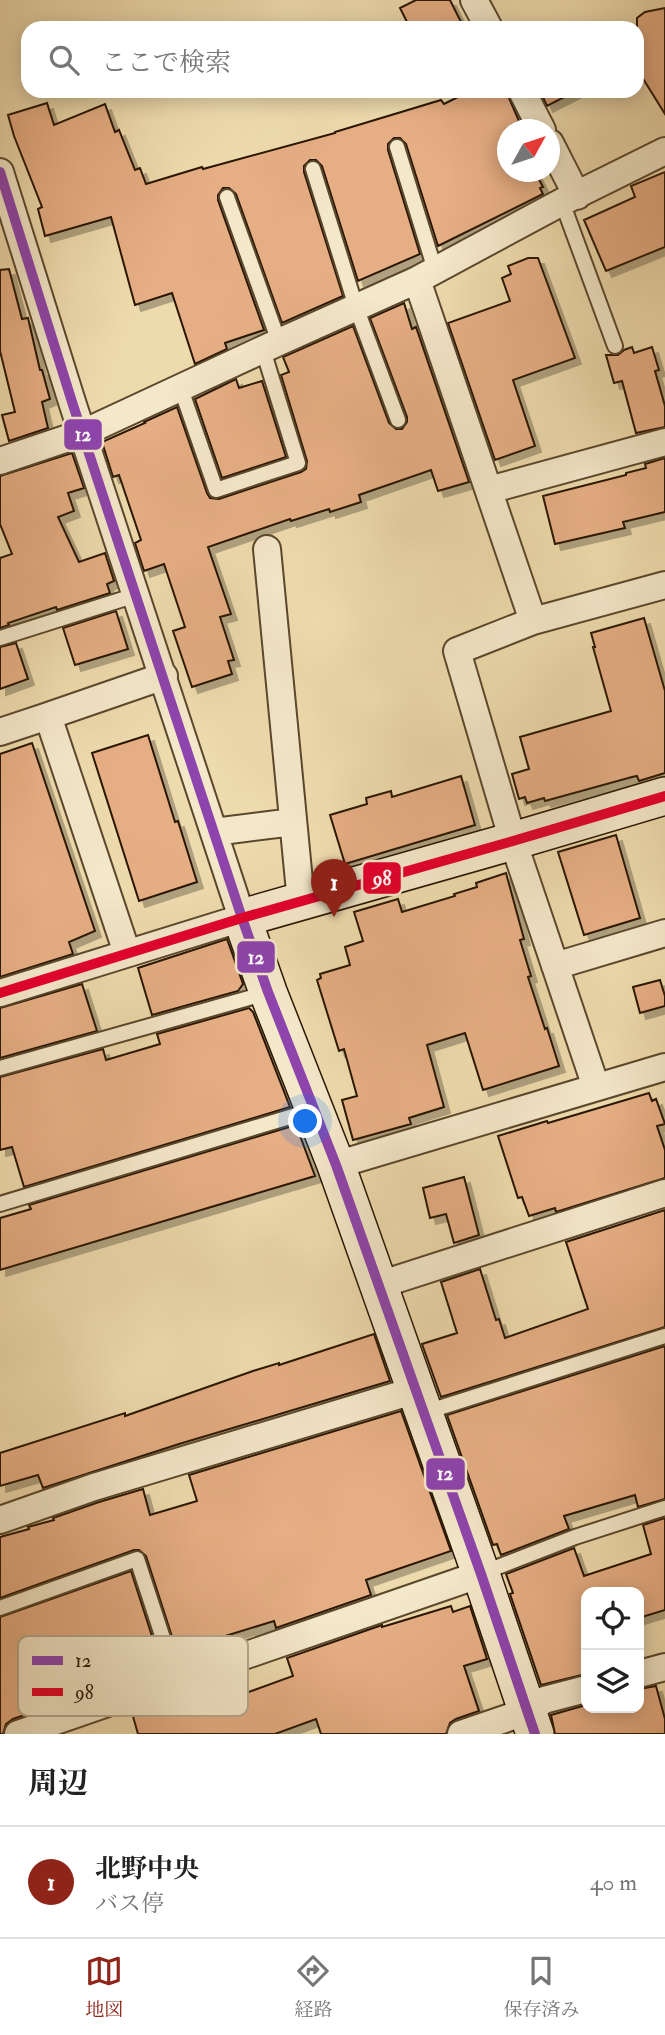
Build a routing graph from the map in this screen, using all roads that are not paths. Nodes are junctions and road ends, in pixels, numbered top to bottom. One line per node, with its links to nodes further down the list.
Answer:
1 (474, 0): 2 (street)
2 (485, 21)
3 (526, 98): 4 (street)
4 (536, 119)
5 (397, 147): 12 (lane)
6 (665, 151): 11 (street)
7 (313, 169): 13 (lane)
8 (560, 171): 11 (street)
9 (1, 176): 18 (street)
10 (227, 197): 14 (lane)
11 (570, 199): 12 (street); 15 (lane)
12 (426, 275): 13 (street); 21 (street)
13 (356, 307): 14 (street); 17 (lane)
14 (271, 346): 16 (street); 16 (lane)
15 (615, 346)
16 (181, 389): 18 (street)
17 (398, 420)
18 (83, 433): 20 (street); 24 (street)
19 (665, 442): 21 (street)
20 (0, 461)
21 (489, 490): 25 (street)
22 (267, 549): 31 (street)
23 (665, 585): 25 (street)
24 (136, 595): 26 (lane); 27 (street)
25 (533, 621): 33 (street)
26 (0, 638)
27 (164, 676): 28 (street); 32 (street)
28 (48, 716): 29 (street); 37 (street)
29 (0, 732)
30 (665, 796): 33 (street)
31 (293, 822): 32 (street); 34 (street)
32 (214, 832): 35 (street)
33 (513, 841): 34 (street); 38 (street)
34 (301, 901): 35 (street)
35 (242, 918): 37 (street); 39 (street)
36 (665, 933): 38 (street)
37 (127, 953): 40 (street)
38 (555, 966): 43 (street)
39 (268, 992): 42 (lane); 44 (street)
40 (0, 993)
41 (665, 1067): 43 (street)
42 (0, 1068)
43 (596, 1087): 45 (street)
44 (314, 1109): 45 (street); 47 (lane)
45 (336, 1165): 48 (street)
46 (665, 1193): 48 (street)
47 (0, 1204)
48 (379, 1285): 50 (street)
49 (665, 1336): 50 (lane)
50 (419, 1401): 52 (street); 53 (street)
51 (665, 1507): 53 (lane)
52 (0, 1520)
53 (481, 1574): 56 (street); 61 (street)
54 (0, 1608): 55 (lane)
55 (162, 1636)
56 (248, 1653)
57 (665, 1668): 58 (street)
58 (644, 1673)
59 (581, 1690): 61 (street)
60 (69, 1716): 62 (street)
61 (531, 1723): 63 (street)
62 (18, 1734)
63 (461, 1734)

